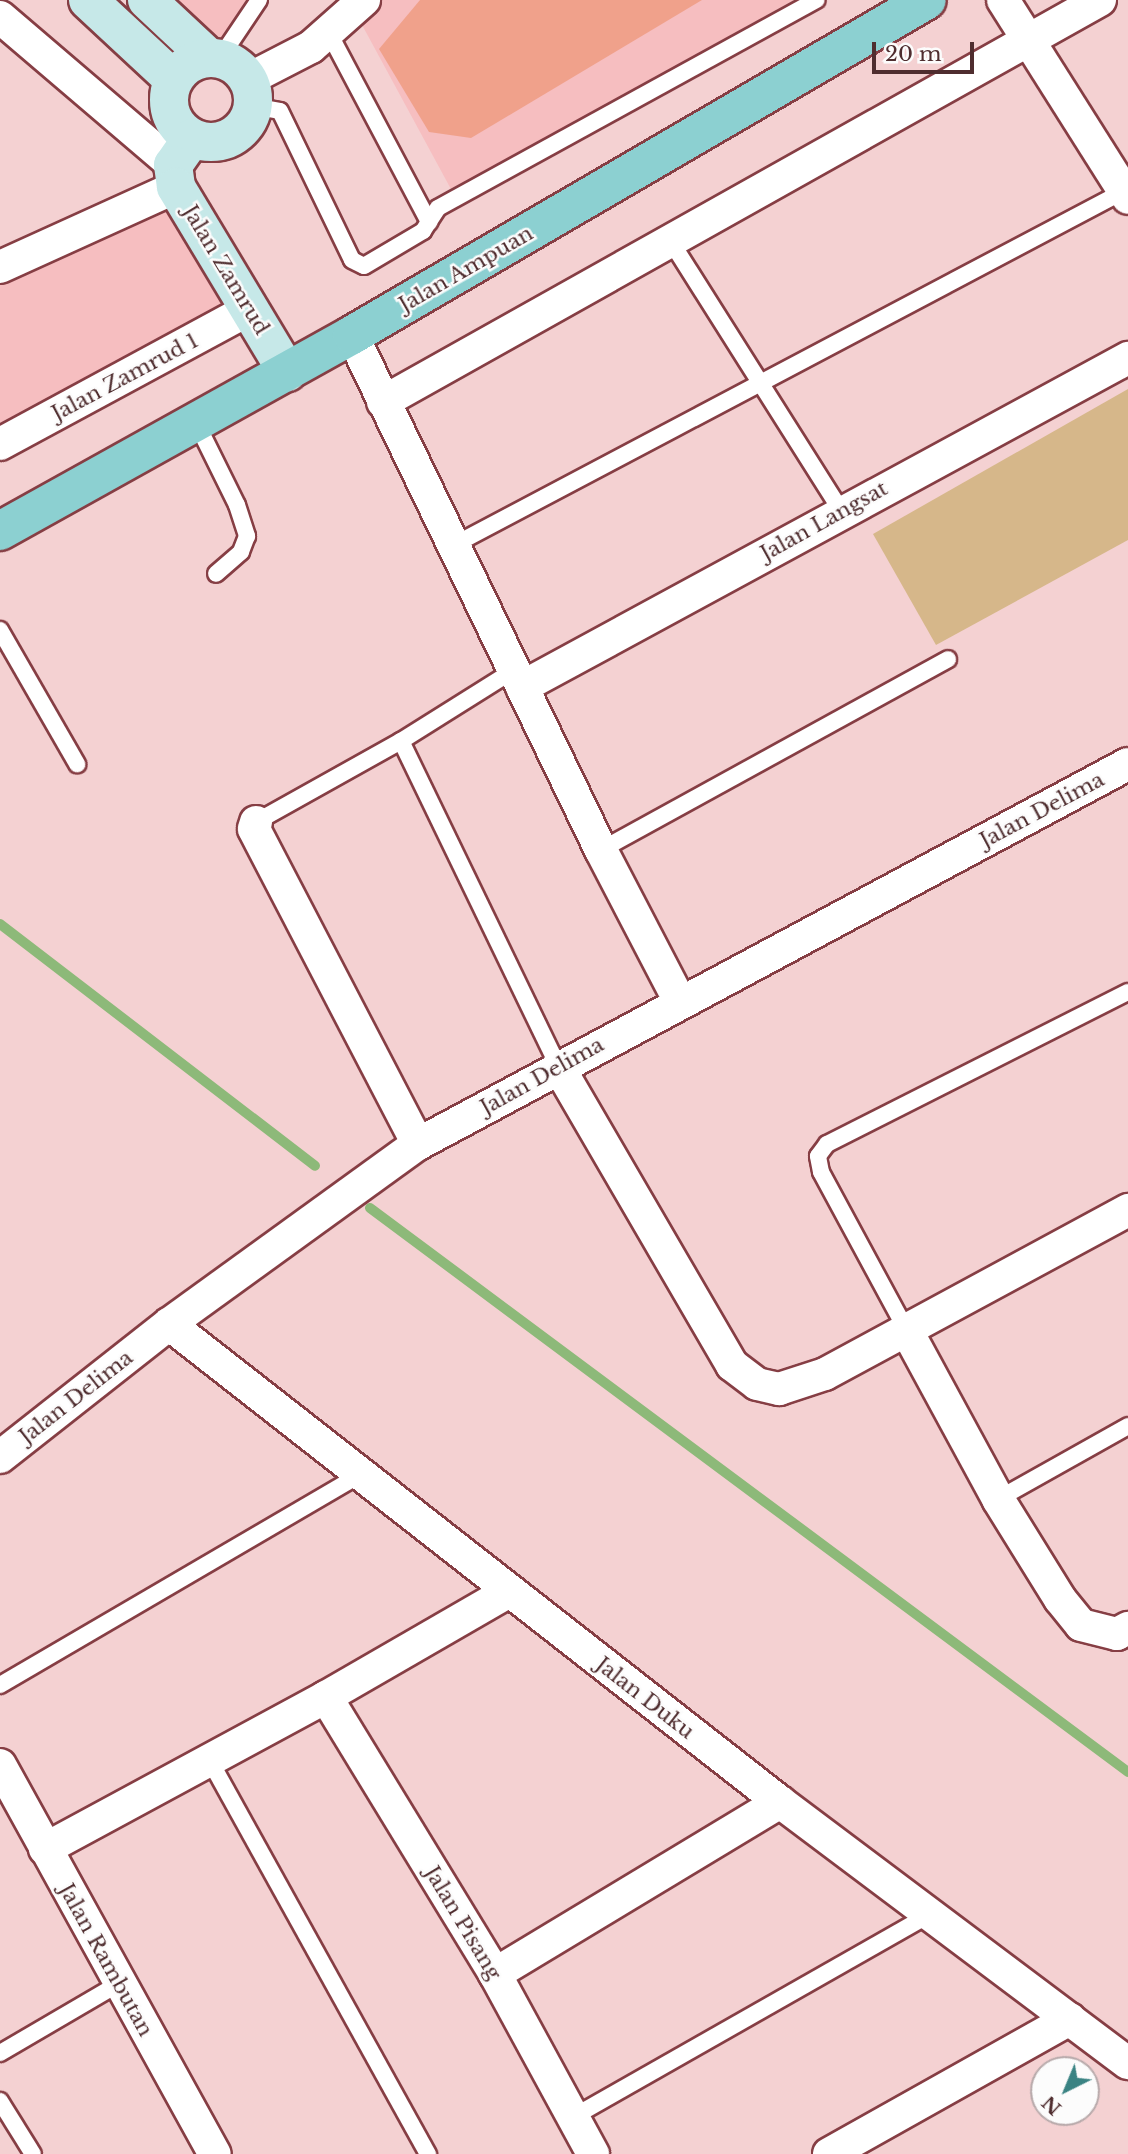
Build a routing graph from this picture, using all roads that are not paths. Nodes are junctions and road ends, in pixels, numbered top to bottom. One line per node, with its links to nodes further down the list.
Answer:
1 (88, 0): 13 (street)
2 (147, 0): 12 (street)
3 (259, 0): 12 (lane)
4 (364, 0): 10 (street)
5 (817, 0): 16 (lane)
6 (927, 0): 20 (main road, Jalan Ampuan)
7 (1003, 0): 11 (street)
8 (1100, 0): 11 (street)
9 (0, 16): 14 (street, Jalan Zamrud)
10 (329, 33): 12 (street); 16 (lane)
11 (1028, 41): 15 (street); 17 (street)
12 (232, 75): 13 (street); 14 (street); 16 (lane)
13 (173, 79): 14 (street)
14 (180, 163): 18 (street); 19 (street, Jalan Zamrud)
15 (1123, 182): 23 (lane)
16 (429, 222)
17 (670, 240): 23 (lane); 24 (street)
18 (0, 267)
19 (250, 309): 22 (street, Jalan Zamrud); 26 (street, Jalan Zamrud 1)
20 (352, 335): 22 (main road, Jalan Ampuan); 24 (street)
21 (1128, 358): 27 (street, Jalan Langsat)
22 (287, 372): 25 (main road, Jalan Ampuan)
23 (760, 383): 27 (lane); 29 (lane)
24 (383, 402): 29 (street)
25 (197, 424): 28 (main road, Jalan Ampuan); 30 (lane)
26 (0, 444)
27 (841, 511): 33 (street, Jalan Langsat)
28 (0, 531)
29 (452, 546): 33 (street)
30 (216, 574)
31 (0, 630): 35 (lane)
32 (948, 659): 38 (lane)
33 (518, 678): 34 (lane); 38 (street)
34 (401, 741): 37 (lane); 41 (lane)
35 (77, 764)
36 (1128, 764): 40 (street, Jalan Delima)
37 (256, 822): 42 (street)
38 (601, 850): 40 (street)
39 (1128, 992): 45 (lane)
40 (680, 1002): 41 (street, Jalan Delima)
41 (558, 1066): 42 (street, Jalan Delima); 45 (street)
42 (418, 1144): 44 (street, Jalan Delima)
43 (1128, 1209): 45 (street)
44 (169, 1325): 47 (street, Jalan Delima); 48 (street, Jalan Duku)
45 (908, 1333): 49 (street)
46 (1128, 1426): 49 (lane)
47 (0, 1457)
48 (361, 1474): 50 (street, Jalan Duku); 52 (lane)
49 (998, 1499): 51 (street)
50 (508, 1592): 53 (street); 56 (street, Jalan Duku)
51 (1128, 1628)
52 (0, 1685)
53 (326, 1697): 54 (street); 59 (street, Jalan Pisang)
54 (209, 1759): 57 (street); 68 (lane)
55 (0, 1765): 57 (street, Jalan Rambutan)
56 (780, 1802): 58 (street, Jalan Duku); 59 (street)
57 (45, 1849): 60 (street, Jalan Rambutan)
58 (930, 1914): 61 (street, Jalan Duku); 65 (lane)
59 (495, 1975): 65 (street, Jalan Pisang)
60 (118, 1984): 62 (lane); 67 (street, Jalan Rambutan)
61 (1070, 2019): 63 (street, Jalan Duku); 70 (street)
62 (0, 2053)
63 (1128, 2063)
64 (0, 2101): 66 (lane)
65 (573, 2118): 69 (street, Jalan Pisang)
66 (33, 2154)
67 (215, 2154)
68 (428, 2154)
69 (593, 2154)
70 (829, 2154)

